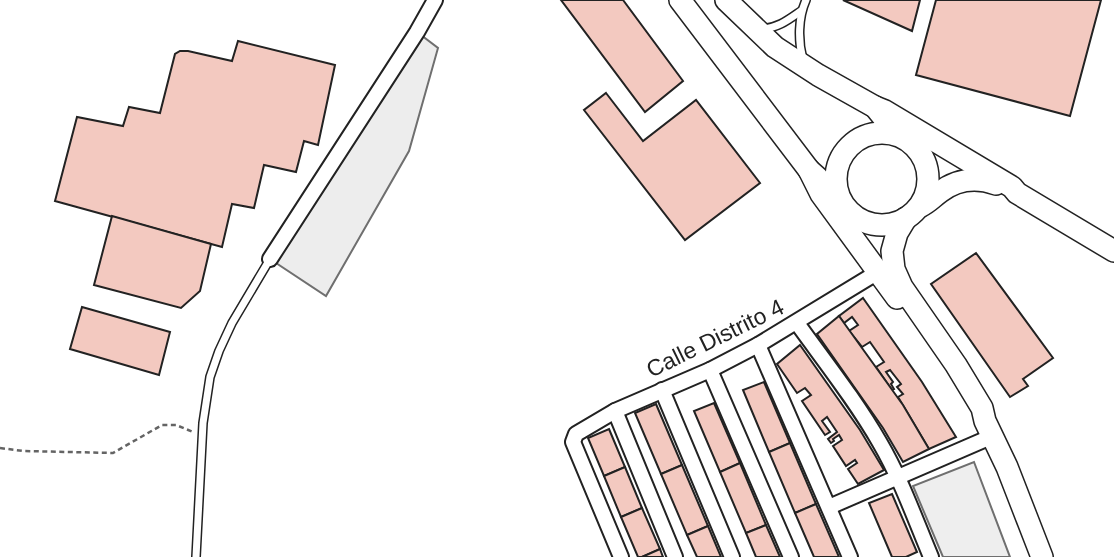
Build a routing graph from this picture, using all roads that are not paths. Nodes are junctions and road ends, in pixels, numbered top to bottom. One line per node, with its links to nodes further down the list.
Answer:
1 (435, 0): 15 (street)
2 (680, 0): 10 (main road)
3 (726, 0): 6 (main road)
4 (807, 0): 5 (lane)
5 (802, 11): 6 (lane); 7 (lane)
6 (754, 29): 7 (main road)
7 (808, 68): 8 (main road)
8 (875, 107): 9 (main road); 11 (main road)
9 (907, 140): 12 (main road); 13 (main road)
10 (809, 170): 12 (main road); 16 (main road)
11 (1017, 193): 13 (main road); 14 (main road)
12 (846, 207): 13 (main road); 16 (main road)
13 (913, 213): 22 (main road)
14 (1114, 251)
15 (270, 259): 25 (lane)
16 (878, 272): 17 (street, Calle Distrito 4); 22 (main road)
17 (797, 323): 18 (street, Calle Distrito 4); 23 (street)
18 (758, 345): 19 (street, Calle Distrito 4); 24 (street)
19 (710, 370): 20 (street, Calle Distrito 4); 29 (street)
20 (662, 390): 21 (street, Calle Distrito 4); 28 (street)
21 (615, 411): 26 (street, Calle Distrito 4); 27 (street)
22 (989, 429): 23 (street); 32 (main road)
23 (898, 477): 24 (street); 31 (street)
24 (829, 508): 30 (street)
25 (196, 557)
26 (621, 557)
27 (675, 557)
28 (732, 557)
29 (791, 557)
30 (850, 557)
31 (931, 557)
32 (1042, 557)

